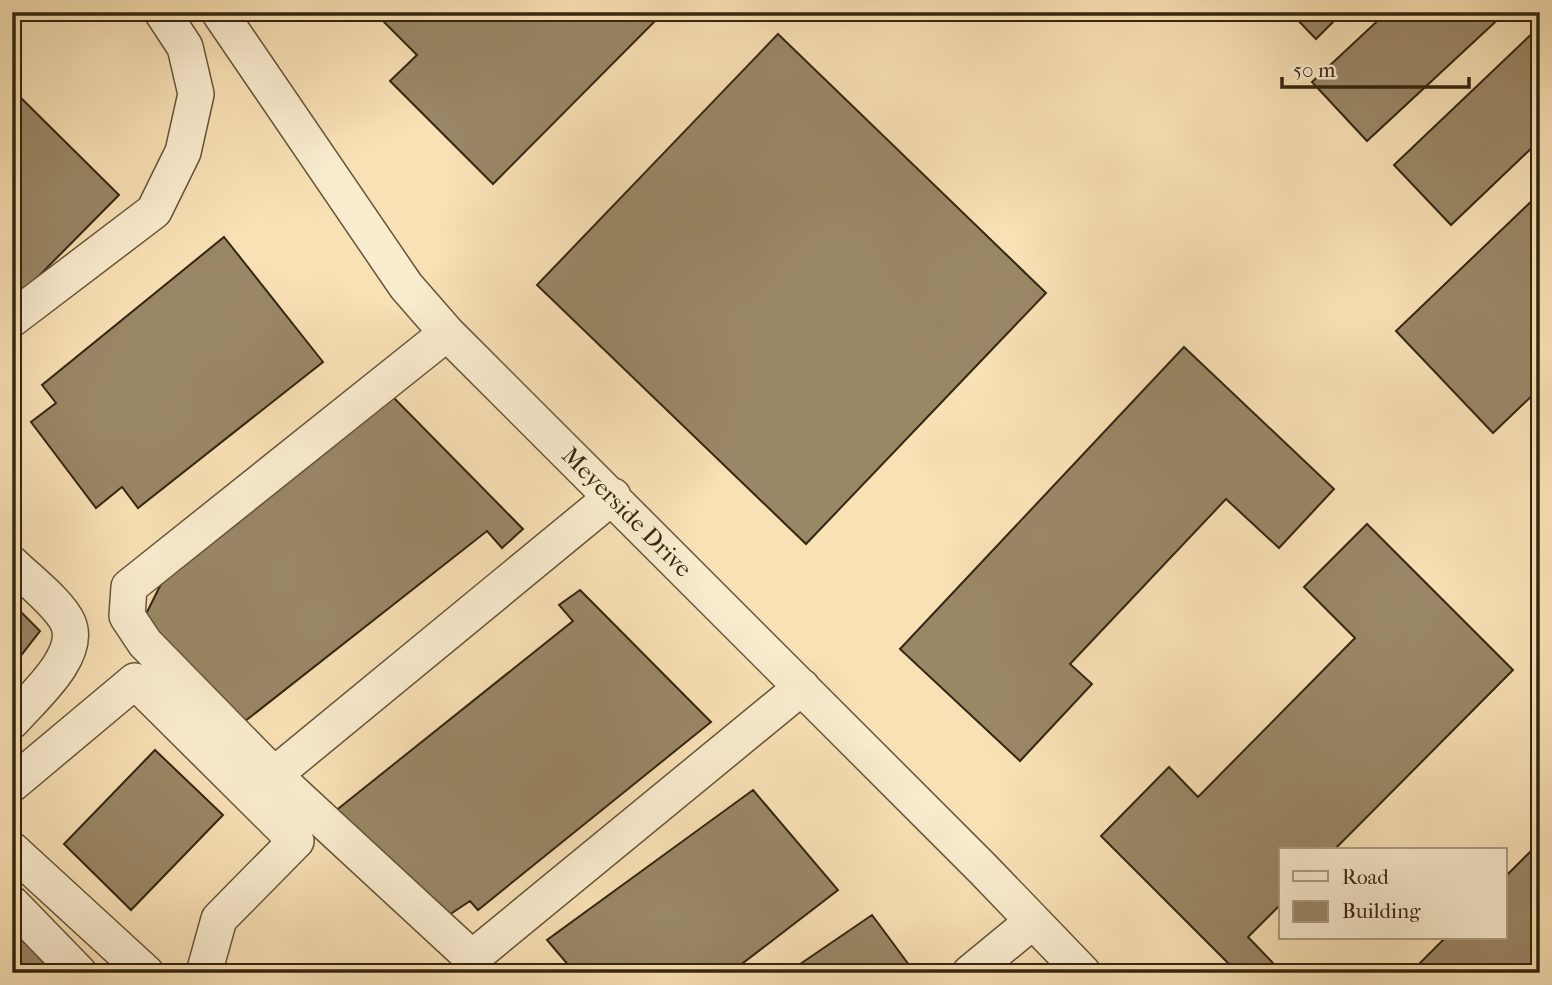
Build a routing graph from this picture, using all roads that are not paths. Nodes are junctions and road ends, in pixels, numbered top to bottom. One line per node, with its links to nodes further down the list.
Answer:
1 (162, 12): 3 (street)
2 (219, 12): 4 (street, Meyerside Drive)
3 (12, 319)
4 (447, 333): 5 (street, Meyerside Drive); 9 (street)
5 (613, 496): 7 (street, Meyerside Drive); 9 (street)
6 (12, 564): 8 (street)
7 (802, 687): 9 (street); 13 (street, Meyerside Drive)
8 (12, 721)
9 (274, 775)
10 (12, 785): 17 (street)
11 (12, 850): 16 (street)
12 (12, 904): 15 (street)
13 (1032, 921): 14 (street); 18 (street, Meyerside Drive)
14 (984, 969)
15 (79, 973)
16 (146, 973)
17 (204, 973)
18 (1083, 973)

